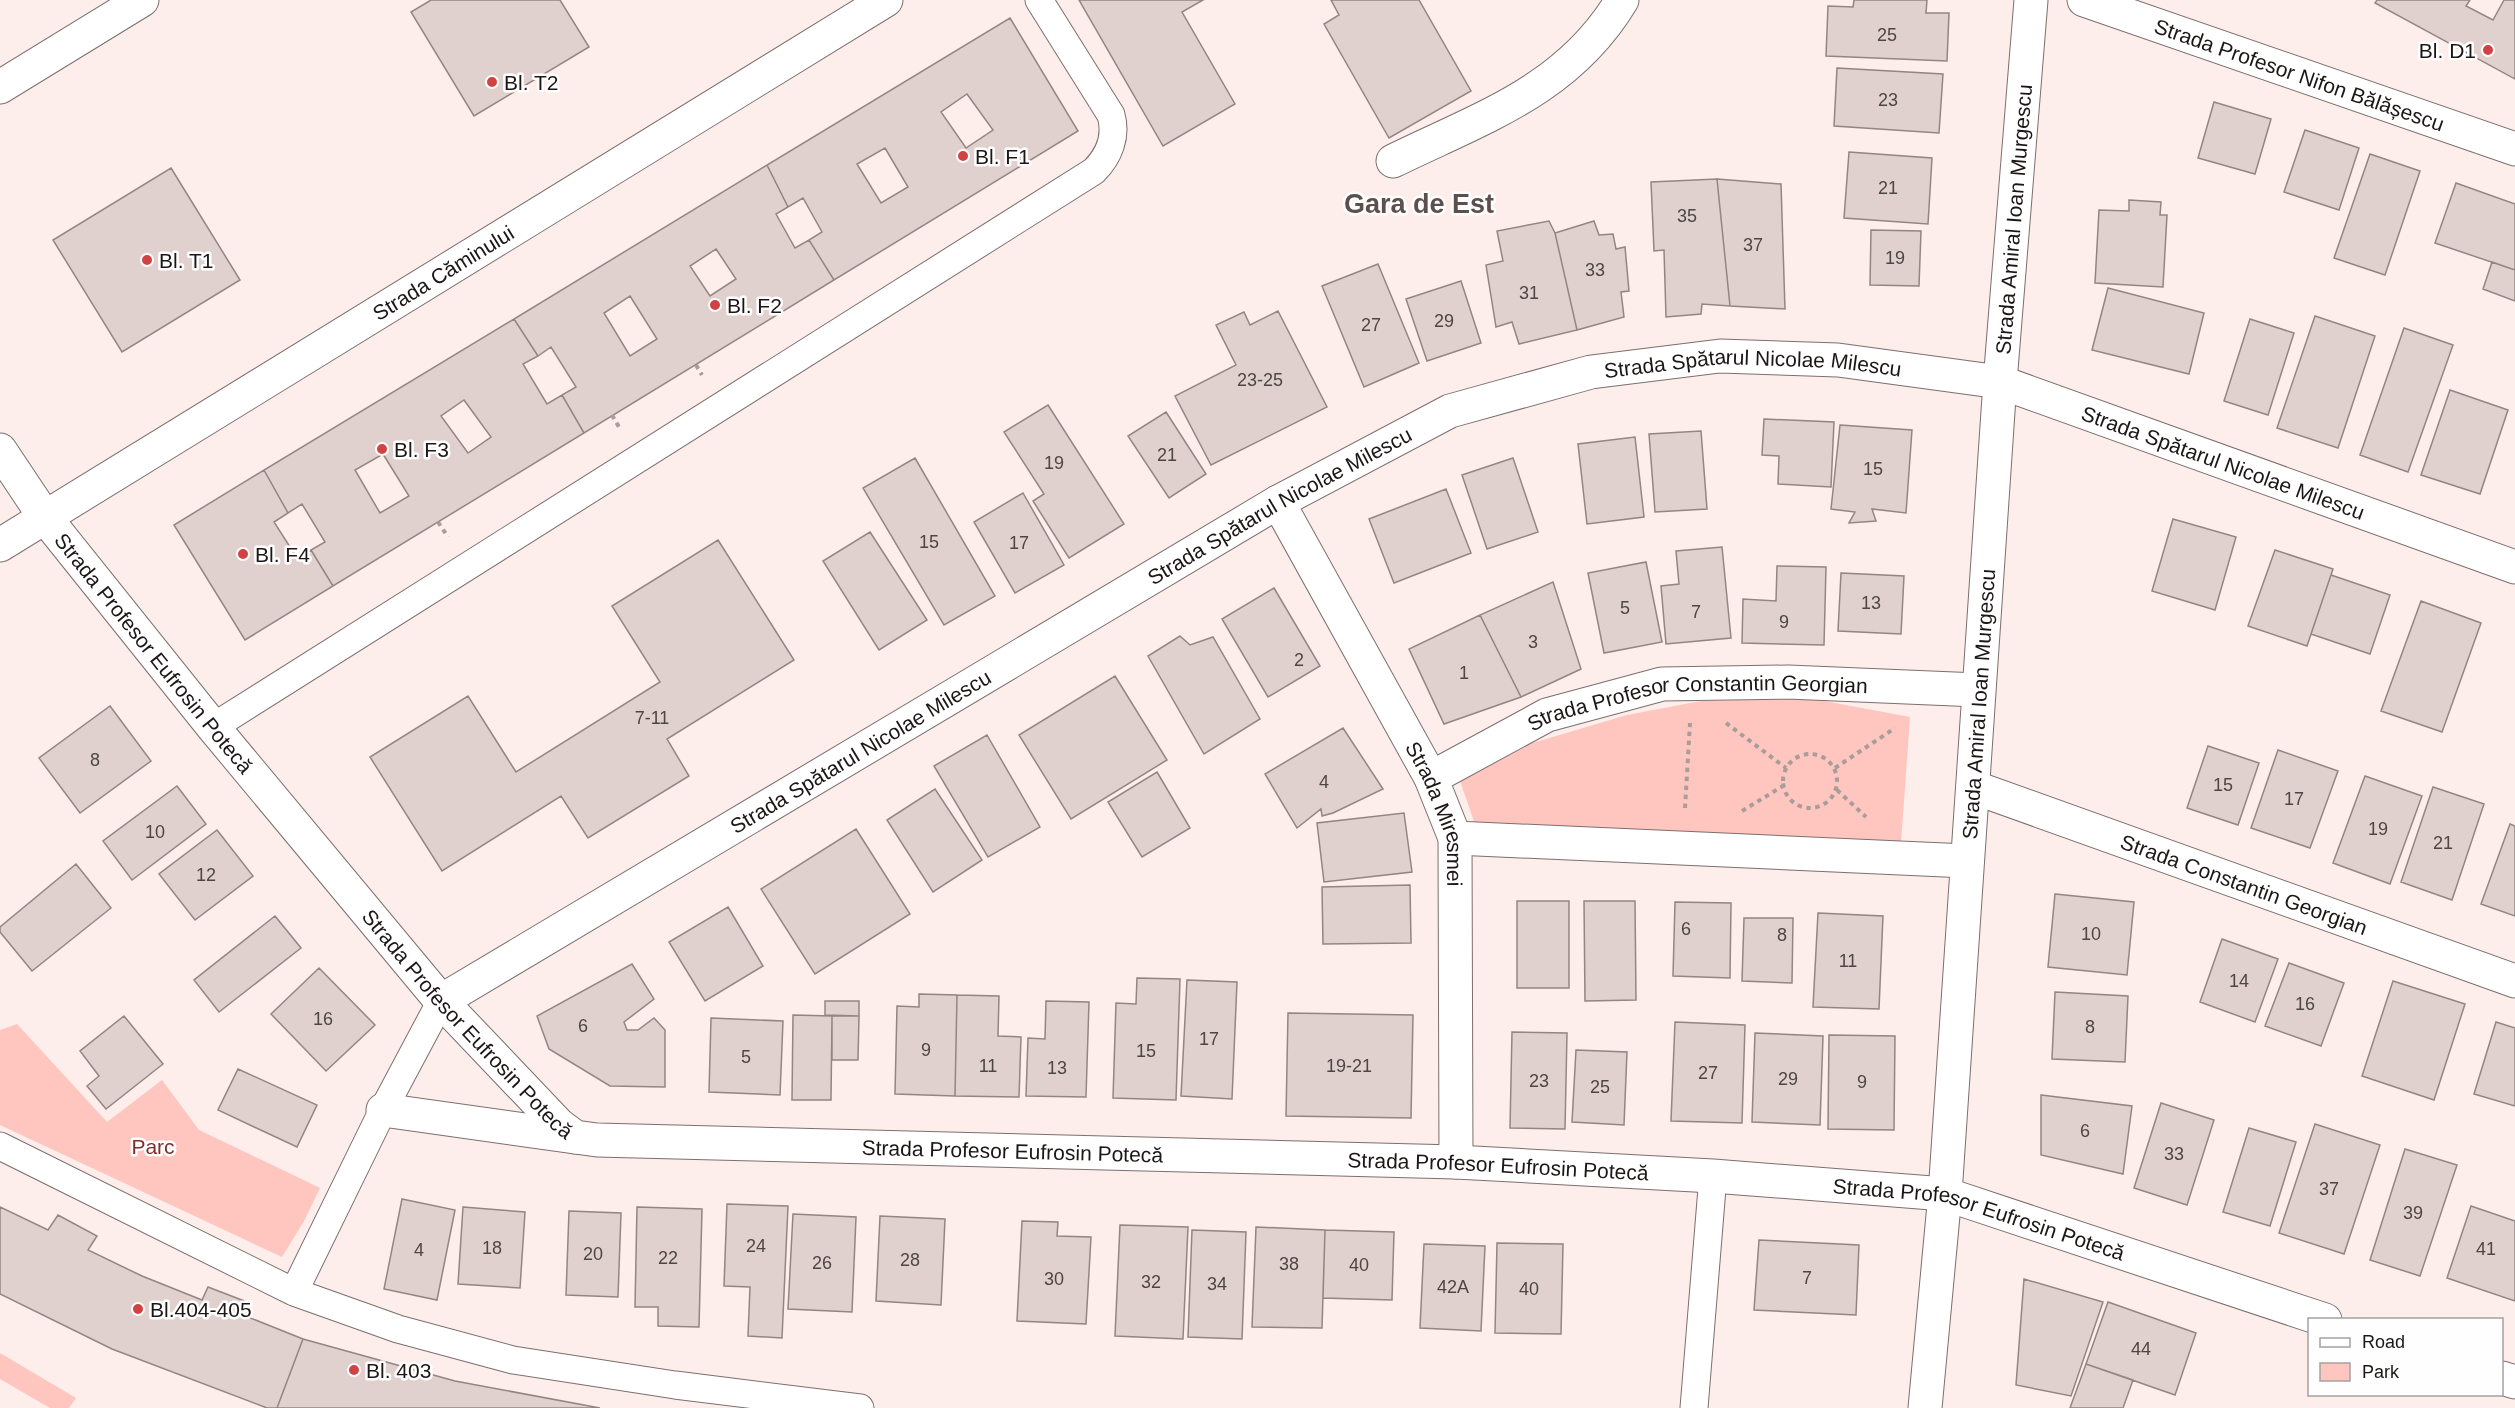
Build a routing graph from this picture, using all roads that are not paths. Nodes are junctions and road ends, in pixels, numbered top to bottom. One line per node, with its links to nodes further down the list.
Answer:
1 (142, 0): 7 (street)
2 (886, 0): 13 (street, Strada Căminului)
3 (1039, 0): 17 (lane)
4 (1622, 0): 9 (street)
5 (2031, 0): 10 (street, Strada Amiral Ioan Murgescu)
6 (2084, 0): 8 (street, Strada Profesor Nifon Bălășescu)
7 (0, 87)
8 (2515, 148)
9 (1393, 161)
10 (2000, 382): 12 (street, Strada Spătarul Nicolae Milescu); 15 (street, Strada Spătarul Nicolae Milescu); 16 (street, Strada Amiral Ioan Murgescu)
11 (0, 450): 13 (street, Strada Profesor Eufrosin Potecă)
12 (1278, 502): 18 (street, Strada Miresmei); 23 (street, Strada Spătarul Nicolae Milescu)
13 (44, 516): 14 (street, Strada Căminului); 17 (street, Strada Profesor Eufrosin Potecă)
14 (0, 545)
15 (2515, 567)
16 (1978, 690): 18 (street, Strada Profesor Constantin Georgian); 19 (street, Strada Amiral Ioan Murgescu)
17 (213, 727): 23 (street, Strada Profesor Eufrosin Potecă)
18 (1431, 778): 20 (street, Strada Miresmei)
19 (1973, 787): 21 (street, Strada Amiral Ioan Murgescu); 22 (street, Strada Constantin Georgian)
20 (1455, 838): 21 (street); 27 (street, Strada Miresmei)
21 (1967, 861): 29 (street, Strada Amiral Ioan Murgescu)
22 (2515, 981)
23 (441, 1001): 24 (lane); 25 (street, Strada Profesor Eufrosin Potecă)
24 (383, 1110): 25 (street); 30 (lane)
25 (575, 1137): 27 (street, Strada Profesor Eufrosin Potecă)
26 (0, 1146): 30 (lane)
27 (1456, 1162): 28 (street, Strada Profesor Eufrosin Potecă)
28 (1713, 1176): 29 (street, Strada Profesor Eufrosin Potecă); 34 (lane)
29 (1945, 1194): 31 (street, Strada Profesor Eufrosin Potecă); 35 (street, Strada Amiral Ioan Murgescu)
30 (294, 1292): 32 (lane)
31 (2319, 1318)
32 (819, 1406): 33 (lane)
33 (860, 1408)
34 (1694, 1408)
35 (1925, 1408)

